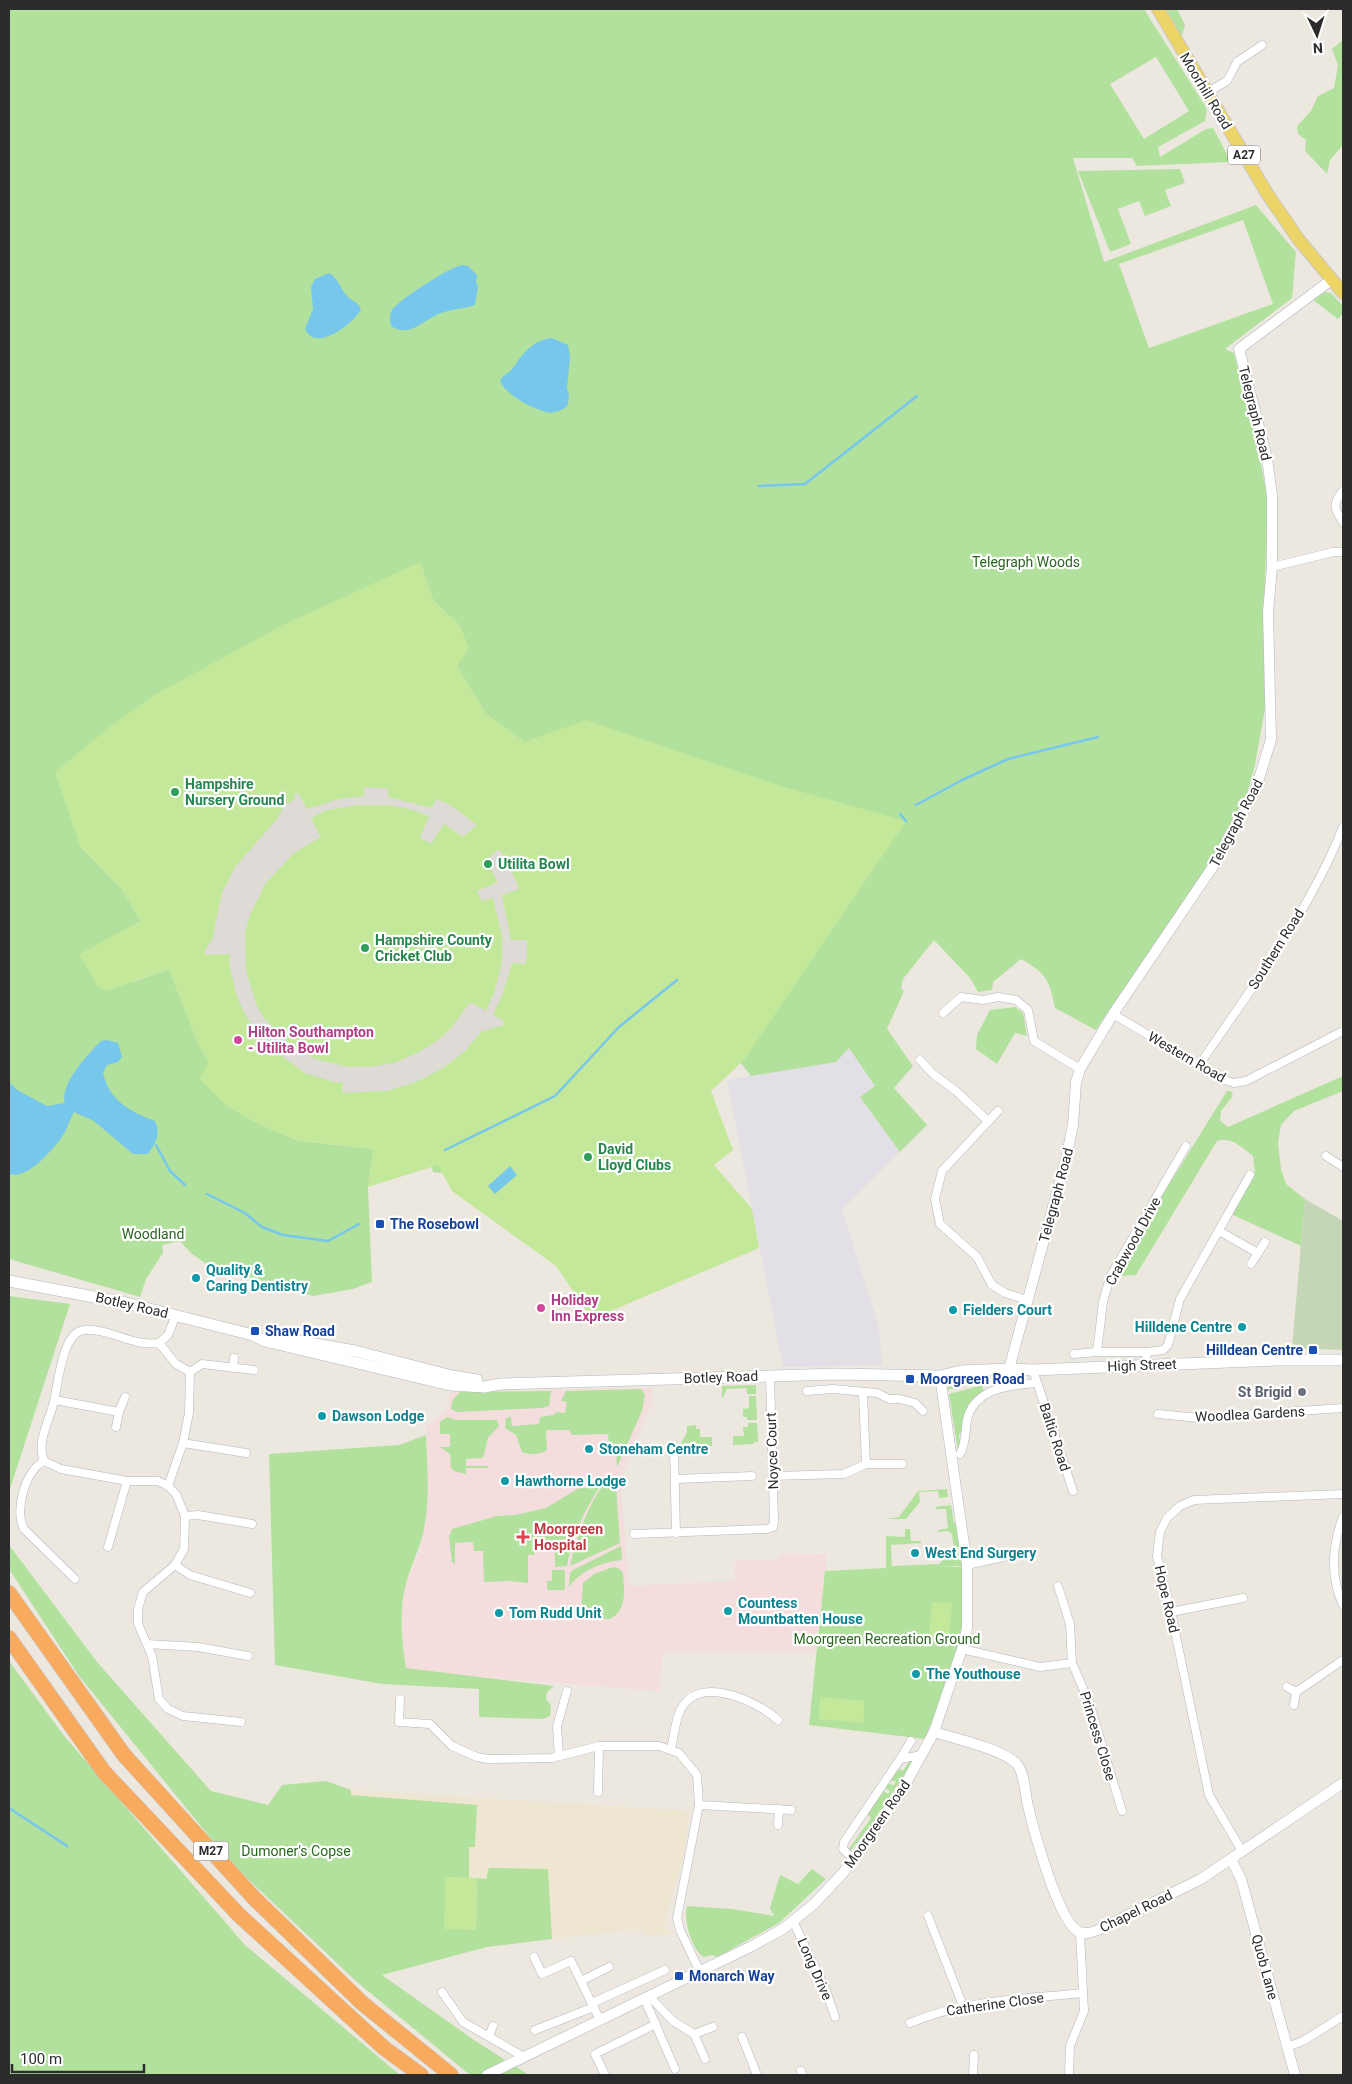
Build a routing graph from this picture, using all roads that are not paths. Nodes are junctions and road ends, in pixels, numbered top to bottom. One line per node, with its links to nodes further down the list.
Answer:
1 (1158, 9): 3 (main road, Moorhill Road / A27)
2 (1262, 45): 3 (street)
3 (1206, 93): 4 (main road, Moorhill Road / A27)
4 (1331, 280): 5 (main road, Moorhill Road / A27); 9 (street, Telegraph Road)
5 (1343, 292)
6 (1343, 491): 7 (street)
7 (1343, 522)
8 (1343, 552): 9 (street)
9 (1272, 566): 12 (street, Telegraph Road)
10 (1343, 827): 15 (street, Southern Road)
11 (943, 1013): 16 (street)
12 (1113, 1014): 15 (street, Western Road); 16 (street, Telegraph Road)
13 (1343, 1031): 15 (street, Western Road)
14 (920, 1060): 18 (street)
15 (1198, 1064)
16 (1080, 1069): 28 (street, Telegraph Road)
17 (998, 1111): 18 (street)
18 (988, 1121): 28 (street)
19 (1186, 1146): 31 (street, Crabwood Drive)
20 (1326, 1156): 21 (street)
21 (1343, 1167)
22 (1250, 1175): 23 (street)
23 (1219, 1231): 25 (street); 32 (street)
24 (1264, 1242): 25 (street)
25 (1258, 1253): 26 (street)
26 (1251, 1264)
27 (9, 1281): 29 (main road, Botley Road)
28 (1027, 1300): 38 (street, Telegraph Road)
29 (176, 1315): 30 (street); 42 (main road, Botley Road)
30 (159, 1343): 41 (street); 48 (street)
31 (1097, 1352): 32 (street); 33 (street)
32 (1147, 1352): 36 (street)
33 (1074, 1354)
34 (234, 1358): 37 (street)
35 (1343, 1360): 36 (main road, High Street)
36 (1145, 1365): 40 (main road, High Street)
37 (233, 1368): 39 (street); 41 (street)
38 (1009, 1369): 40 (main road, High Street); 43 (main road, High Street)
39 (254, 1370)
40 (1033, 1370): 44 (street, Baltic Road)
41 (190, 1372): 54 (street)
42 (770, 1376): 43 (main road, Botley Road); 62 (street, Noyce Court)
43 (940, 1376): 76 (street, Moorgreen Road)
44 (1037, 1383): 57 (street); 66 (street, Baltic Road)
45 (808, 1391): 46 (street)
46 (863, 1393): 50 (street); 59 (street)
47 (125, 1397): 51 (street)
48 (55, 1400): 51 (street); 58 (street)
49 (1343, 1408): 52 (street, Woodlea Gardens)
50 (923, 1411)
51 (119, 1412): 53 (street)
52 (1158, 1414)
53 (116, 1427)
54 (183, 1443): 56 (street); 65 (street)
55 (674, 1447): 63 (street)
56 (246, 1454)
57 (960, 1454)
58 (44, 1460): 64 (street); 77 (street)
59 (866, 1464): 60 (street); 62 (street)
60 (902, 1464)
61 (752, 1476): 63 (street)
62 (773, 1476): 71 (street, Noyce Court)
63 (676, 1479): 71 (street)
64 (127, 1481): 65 (street); 73 (street)
65 (168, 1486): 68 (street)
66 (1073, 1491)
67 (1343, 1494): 83 (street, Hope Road)
68 (185, 1516): 70 (street); 75 (street)
69 (1343, 1517): 82 (street)
70 (252, 1524)
71 (676, 1533): 72 (street)
72 (634, 1534)
73 (108, 1547)
74 (1016, 1554): 76 (street)
75 (175, 1565): 80 (street); 85 (street)
76 (967, 1565): 86 (street, Moorgreen Road)
77 (75, 1579)
78 (1058, 1586): 89 (street, Princess Close)
79 (9, 1593): 145 (highway, M27)
80 (250, 1594)
81 (1243, 1598): 83 (street)
82 (1343, 1605)
83 (1171, 1612): 111 (street, Hope Road)
84 (9, 1638): 144 (highway, M27)
85 (147, 1644): 87 (street); 96 (street)
86 (962, 1649): 89 (street); 97 (street, Moorgreen Road)
87 (248, 1656)
88 (1343, 1660): 92 (street)
89 (1072, 1662): 109 (street, Princess Close)
90 (1287, 1688): 92 (street)
91 (567, 1691): 102 (street)
92 (1296, 1692): 94 (street)
93 (400, 1699): 102 (street)
94 (1294, 1705)
95 (778, 1720): 100 (street)
96 (241, 1722)
97 (934, 1732): 101 (street, Moorgreen Road); 116 (street, Chapel Road)
98 (911, 1741): 103 (street)
99 (599, 1746): 100 (street); 102 (street); 105 (street)
100 (671, 1748): 106 (street)
101 (922, 1755): 103 (street); 112 (street, Moorgreen Road)
102 (559, 1756)
103 (900, 1759): 112 (street)
104 (1343, 1784): 111 (street, Chapel Road)
105 (598, 1792)
106 (699, 1805): 107 (street); 120 (street)
107 (779, 1809): 108 (street); 110 (street)
108 (791, 1810)
109 (1122, 1811)
110 (778, 1825)
111 (1242, 1851): 113 (street, Chapel Road)
112 (853, 1859): 115 (street, Moorgreen Road)
113 (1231, 1860): 116 (street, Chapel Road); 138 (street, Quob Lane)
114 (928, 1916): 126 (street)
115 (793, 1921): 120 (street, Moorgreen Road); 128 (street, Long Drive)
116 (1080, 1933): 123 (street)
117 (534, 1957): 121 (street)
118 (609, 1967): 121 (street)
119 (665, 1970): 125 (street)
120 (700, 1972): 124 (street, Moorgreen Road)
121 (581, 1981): 125 (street)
122 (442, 1992): 136 (street)
123 (1083, 1993): 126 (street, Catherine Close); 149 (street)
124 (647, 1997): 129 (street, Moorgreen Road); 131 (street); 135 (street)
125 (593, 2005): 129 (street); 134 (street)
126 (963, 2006): 130 (street, Catherine Close)
127 (1343, 2016): 138 (street)
128 (835, 2017)
129 (600, 2020): 140 (street, Moorgreen Road)
130 (910, 2023)
131 (656, 2024): 142 (street); 146 (street)
132 (493, 2026): 136 (street)
133 (713, 2027): 135 (street)
134 (535, 2030)
135 (694, 2034): 141 (street)
136 (489, 2036): 140 (street)
137 (742, 2037): 147 (street)
138 (1287, 2048): 150 (street, Quob Lane)
139 (974, 2055): 148 (street)
140 (524, 2057): 143 (street, Moorgreen Road)
141 (704, 2059)
142 (675, 2069)
143 (489, 2074)
144 (420, 2075)
145 (451, 2075)
146 (604, 2075)
147 (757, 2075)
148 (973, 2075)
149 (1069, 2075)
150 (1295, 2075)

